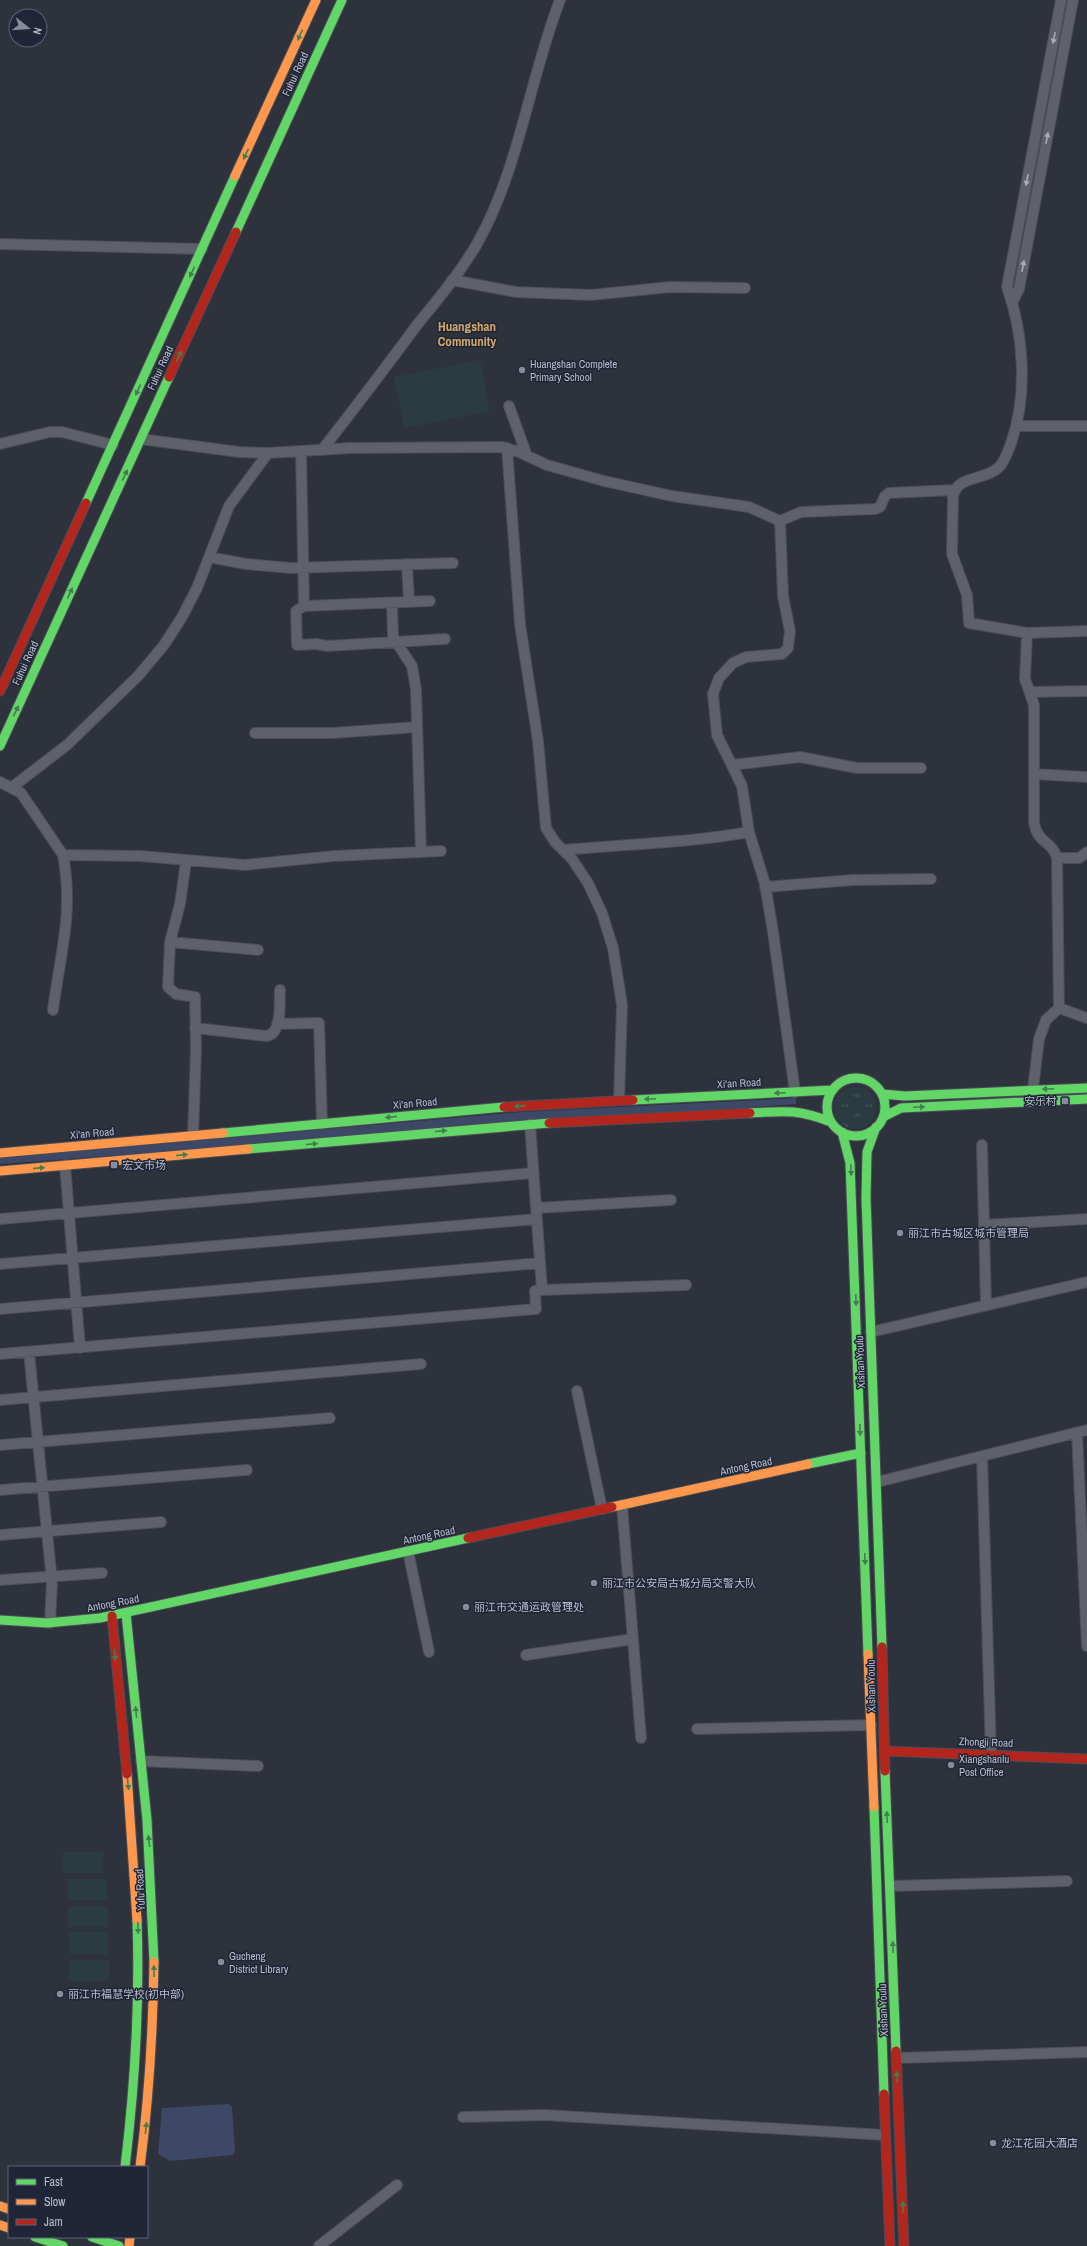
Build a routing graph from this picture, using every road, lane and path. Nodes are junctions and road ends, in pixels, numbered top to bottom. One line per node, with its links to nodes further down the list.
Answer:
1 (316, 0): 7 (street, Fuhui Road, one-way to 7)
2 (342, 0): 14 (street, Fuhui Road, one-way to 2)
3 (560, 0): 8 (street)
4 (1061, 0): 10 (street, one-way to 10)
5 (1073, 0): 10 (street, one-way to 5)
6 (0, 244): 7 (street)
7 (202, 249): 16 (street, Fuhui Road, one-way to 16)
8 (452, 280): 9 (street); 18 (street)
9 (745, 288)
10 (1012, 303): 12 (street)
11 (509, 406): 21 (street)
12 (1016, 426): 13 (street); 22 (street)
13 (1087, 426)
14 (141, 439): 20 (street); 41 (street, Fuhui Road, one-way to 14)
15 (0, 444): 16 (street)
16 (113, 445): 36 (street, Fuhui Road)
17 (507, 448): 18 (street); 21 (street); 49 (street)
18 (322, 450): 19 (street)
19 (301, 452): 20 (street); 27 (street)
20 (268, 453): 24 (street)
21 (527, 456): 23 (street)
22 (954, 490): 23 (street); 33 (street)
23 (780, 521): 42 (street)
24 (209, 557): 27 (street); 47 (street)
25 (453, 563): 26 (street)
26 (407, 564): 27 (street); 29 (street)
27 (302, 567): 31 (street)
28 (430, 601): 29 (street)
29 (409, 602): 30 (street)
30 (392, 603): 31 (street); 35 (street)
31 (304, 606): 35 (street)
32 (1087, 631): 33 (street)
33 (1027, 633): 38 (street)
34 (445, 639): 35 (street)
35 (395, 642): 39 (street)
36 (0, 691)
37 (1087, 691): 38 (street)
38 (1030, 692): 44 (street)
39 (417, 727): 40 (street); 51 (street)
40 (255, 733)
41 (0, 746)
42 (732, 765): 43 (street); 48 (street)
43 (921, 768)
44 (1034, 774): 45 (street); 54 (street)
45 (1087, 776)
46 (0, 782): 47 (street)
47 (11, 788): 53 (street)
48 (749, 832): 49 (street); 57 (street)
49 (564, 850): 72 (street)
50 (441, 851): 51 (street)
51 (421, 852): 55 (street)
52 (1087, 852): 54 (street)
53 (63, 855): 55 (street); 62 (street)
54 (1057, 858): 61 (street)
55 (186, 861): 58 (street)
56 (930, 879): 57 (street)
57 (765, 887): 69 (street)
58 (170, 942): 59 (street); 65 (street)
59 (258, 950)
60 (280, 990): 64 (street)
61 (1059, 1008): 63 (street); 68 (street)
62 (53, 1010)
63 (1087, 1018)
64 (278, 1024): 65 (street); 76 (street)
65 (195, 1028): 80 (street)
66 (1087, 1088): 68 (street, one-way to 68)
67 (833, 1090): 69 (street, Xi'an Road); 70 (street); 75 (street)
68 (1032, 1090): 70 (street); 73 (street)
69 (795, 1092): 72 (street, Xi'an Road, one-way to 72)
70 (882, 1094): 74 (street)
71 (1087, 1099): 73 (street)
72 (619, 1100): 76 (street, Xi'an Road, one-way to 76)
73 (1033, 1102): 74 (street, one-way to 73)
74 (882, 1117): 78 (street)
75 (831, 1122): 77 (street); 79 (street)
76 (322, 1124): 80 (street, Xi'an Road)
77 (530, 1124): 83 (street, one-way to 77); 85 (street)
78 (876, 1127): 79 (street); 102 (street, Xishan Youlu)
79 (842, 1132): 115 (street, Xishan Youlu, one-way to 115)
80 (193, 1136): 82 (street, Xi'an Road)
81 (982, 1145): 92 (street)
82 (0, 1153)
83 (65, 1166): 84 (street, one-way to 83); 88 (street)
84 (0, 1171)
85 (533, 1173): 87 (street); 88 (street)
86 (671, 1200): 87 (street)
87 (536, 1208): 90 (street)
88 (69, 1213): 89 (street); 93 (street)
89 (0, 1218)
90 (537, 1219): 93 (street); 94 (street)
91 (1087, 1219): 92 (street)
92 (984, 1225): 100 (street)
93 (73, 1258): 95 (street); 99 (street)
94 (540, 1263): 98 (street); 99 (street)
95 (0, 1264)
96 (1087, 1282): 100 (street)
97 (686, 1285): 98 (street)
98 (542, 1290): 103 (street)
99 (76, 1302): 101 (street); 103 (street)
100 (986, 1305): 102 (street)
101 (0, 1309)
102 (871, 1332): 118 (street, Xishan Youlu)
103 (80, 1348): 104 (street)
104 (30, 1352): 105 (street); 108 (street)
105 (0, 1354)
106 (421, 1364): 108 (street)
107 (577, 1391): 122 (street)
108 (34, 1397): 109 (street); 113 (street)
109 (0, 1400)
110 (330, 1418): 113 (street)
111 (1087, 1430): 112 (street)
112 (1076, 1433): 116 (street); 135 (street)
113 (38, 1442): 114 (street); 119 (street)
114 (0, 1445)
115 (861, 1453): 121 (street, Antong Road); 139 (street, Xishan Youlu, one-way to 139)
116 (982, 1456): 118 (street); 143 (street)
117 (247, 1470): 119 (street)
118 (876, 1482): 142 (street, Xishan Youlu)
119 (43, 1487): 120 (street); 124 (street)
120 (0, 1490)
121 (622, 1505): 122 (street, Antong Road); 134 (street)
122 (602, 1509): 126 (street, Antong Road)
123 (161, 1522): 124 (street)
124 (47, 1532): 125 (street); 128 (street)
125 (0, 1535)
126 (408, 1552): 130 (street, Antong Road); 137 (street)
127 (102, 1573): 128 (street)
128 (52, 1576): 129 (street); 133 (street)
129 (0, 1580)
130 (126, 1613): 131 (street, Antong Road); 145 (street, Yufu Road, one-way to 130)
131 (112, 1616): 133 (street, Antong Road); 153 (street, Yufu Road, one-way to 153)
132 (0, 1620): 133 (street, Antong Road)
133 (50, 1623)
134 (633, 1639): 138 (street); 141 (street)
135 (1087, 1639): 136 (street)
136 (1087, 1646)
137 (429, 1652)
138 (526, 1655)
139 (871, 1725): 140 (street); 152 (street, Xishan Youlu)
140 (697, 1729)
141 (641, 1738)
142 (884, 1751): 143 (street, Zhongji Road); 148 (street, Xishan Youlu, one-way to 142)
143 (991, 1754): 144 (street, Zhongji Road)
144 (1087, 1759)
145 (141, 1761): 146 (street); 154 (street, Yufu Road, one-way to 145)
146 (258, 1766)
147 (1067, 1881): 148 (street)
148 (891, 1886): 150 (street, Xishan Youlu, one-way to 148)
149 (1087, 2052): 150 (street)
150 (897, 2058): 162 (street, Xishan Youlu, one-way to 150)
151 (463, 2117): 152 (street)
152 (886, 2135): 161 (street, Xishan Youlu)
153 (125, 2166)
154 (140, 2166)
155 (397, 2185): 160 (street)
156 (38, 2238): 159 (street)
157 (96, 2238): 158 (street)
158 (116, 2243)
159 (62, 2246)
160 (319, 2246)
161 (890, 2246)
162 (904, 2246)

